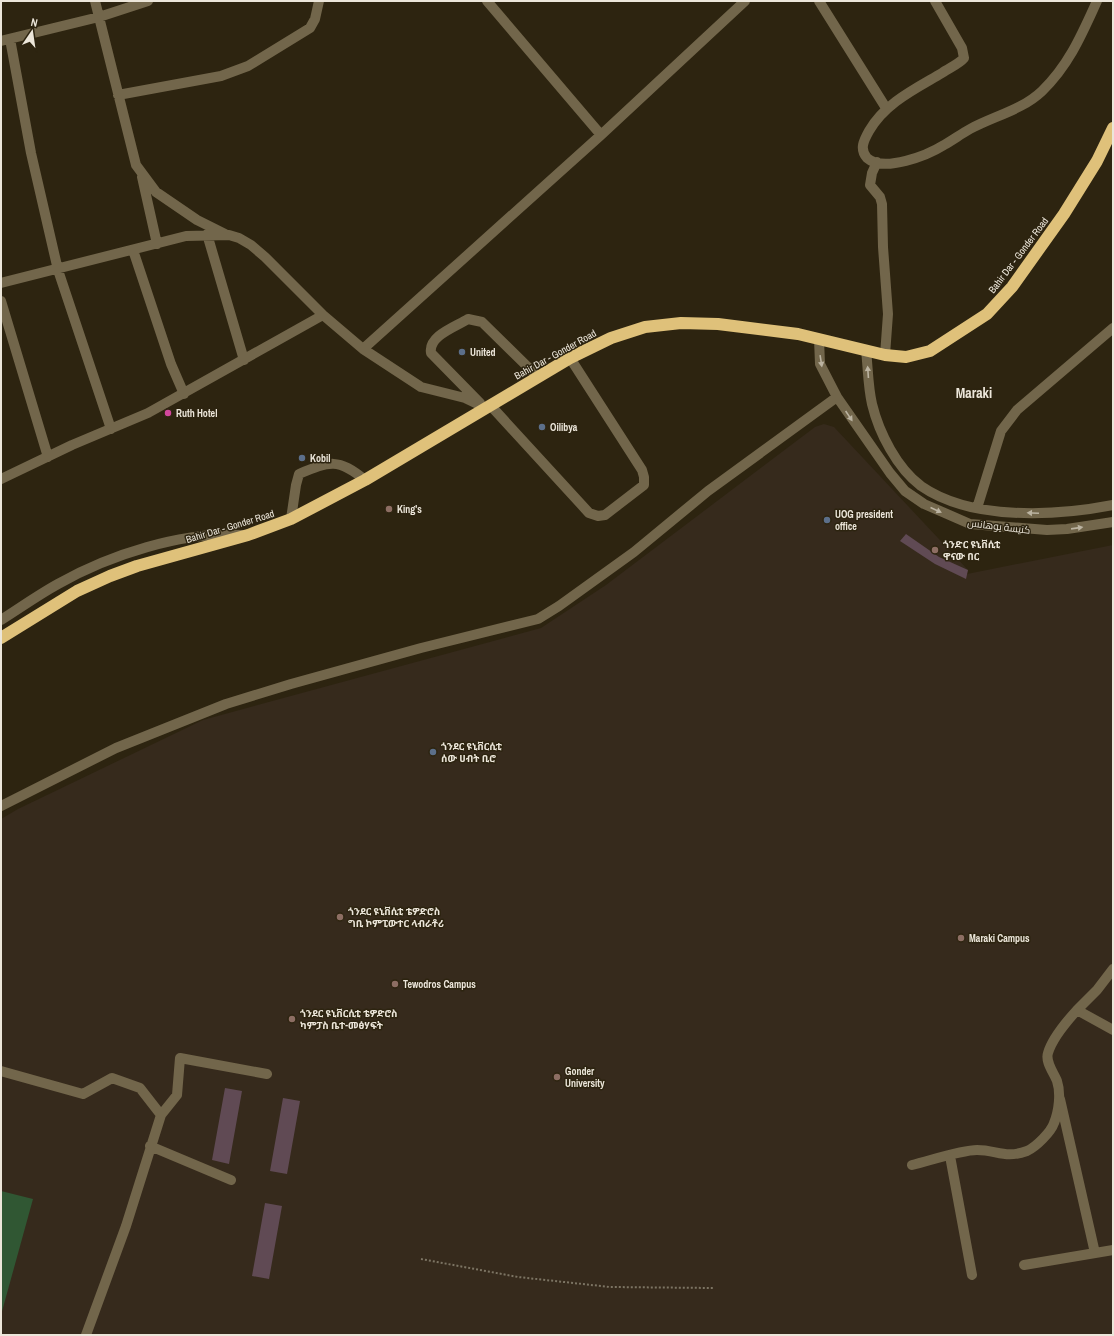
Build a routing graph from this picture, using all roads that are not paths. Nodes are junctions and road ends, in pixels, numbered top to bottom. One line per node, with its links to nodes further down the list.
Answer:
1 (95, 1): 9 (street)
2 (148, 1): 9 (street)
3 (319, 1): 11 (street)
4 (487, 1): 14 (street)
5 (745, 1): 14 (street)
6 (819, 1): 12 (street)
7 (935, 1): 12 (street)
8 (1097, 1): 15 (street)
9 (99, 17): 10 (street); 11 (street)
10 (6, 40): 21 (street)
11 (118, 96): 16 (street)
12 (886, 108): 15 (street)
13 (1113, 128): 29 (highway, Bahir Dar - Gonder Road)
14 (601, 135): 27 (street)
15 (877, 162): 29 (street)
16 (141, 171): 18 (street); 19 (street)
17 (207, 234): 18 (street); 19 (street); 31 (street)
18 (229, 235): 24 (street)
19 (157, 244): 20 (street)
20 (133, 250): 21 (street); 33 (street)
21 (58, 270): 22 (street); 36 (street)
22 (1, 283)
23 (1, 301): 37 (street)
24 (323, 315): 27 (street); 31 (street)
25 (1113, 328): 43 (street)
26 (819, 339): 28 (highway, Bahir Dar - Gonder Road); 30 (highway, Bahir Dar - Gonder Road); 34 (street, كنيسة يوهانس, one-way to 34)
27 (362, 349): 35 (street)
28 (866, 350): 29 (highway, Bahir Dar - Gonder Road); 40 (street, one-way to 28)
29 (885, 355)
30 (570, 358): 32 (highway, Bahir Dar - Gonder Road); 35 (street)
31 (244, 360): 33 (street)
32 (537, 376): 35 (highway, Bahir Dar - Gonder Road); 35 (street)
33 (184, 394): 36 (street)
34 (837, 397): 41 (street, كنيسة يوهانس, one-way to 41); 51 (street)
35 (488, 407): 39 (highway, Bahir Dar - Gonder Road)
36 (111, 429): 37 (street)
37 (48, 457): 38 (street)
38 (1, 479)
39 (365, 480): 45 (highway, Bahir Dar - Gonder Road); 45 (street)
40 (914, 480): 41 (street); 43 (street)
41 (905, 491): 47 (street, كنيسة يوهانس, one-way to 47)
42 (1113, 505): 44 (street)
43 (977, 508): 44 (street, one-way to 43)
44 (1060, 513): 47 (street)
45 (291, 519): 48 (highway, Bahir Dar - Gonder Road)
46 (1113, 522): 47 (street, كنيسة يوهانس, one-way to 46)
47 (1061, 529)
48 (248, 535): 49 (street); 50 (highway, Bahir Dar - Gonder Road)
49 (1, 620)
50 (1, 638)
51 (1, 806)
52 (1113, 969): 53 (street)
53 (1077, 1010): 54 (street); 57 (street)
54 (1113, 1030)
55 (1, 1071): 58 (street)
56 (267, 1074): 58 (street)
57 (1060, 1095): 60 (street); 64 (street)
58 (160, 1115): 59 (street)
59 (150, 1146): 62 (street); 67 (street)
60 (950, 1156): 61 (street); 66 (street)
61 (912, 1165)
62 (231, 1180)
63 (1113, 1250): 64 (street)
64 (1095, 1253): 65 (street)
65 (1024, 1265)
66 (972, 1275)
67 (86, 1335)

